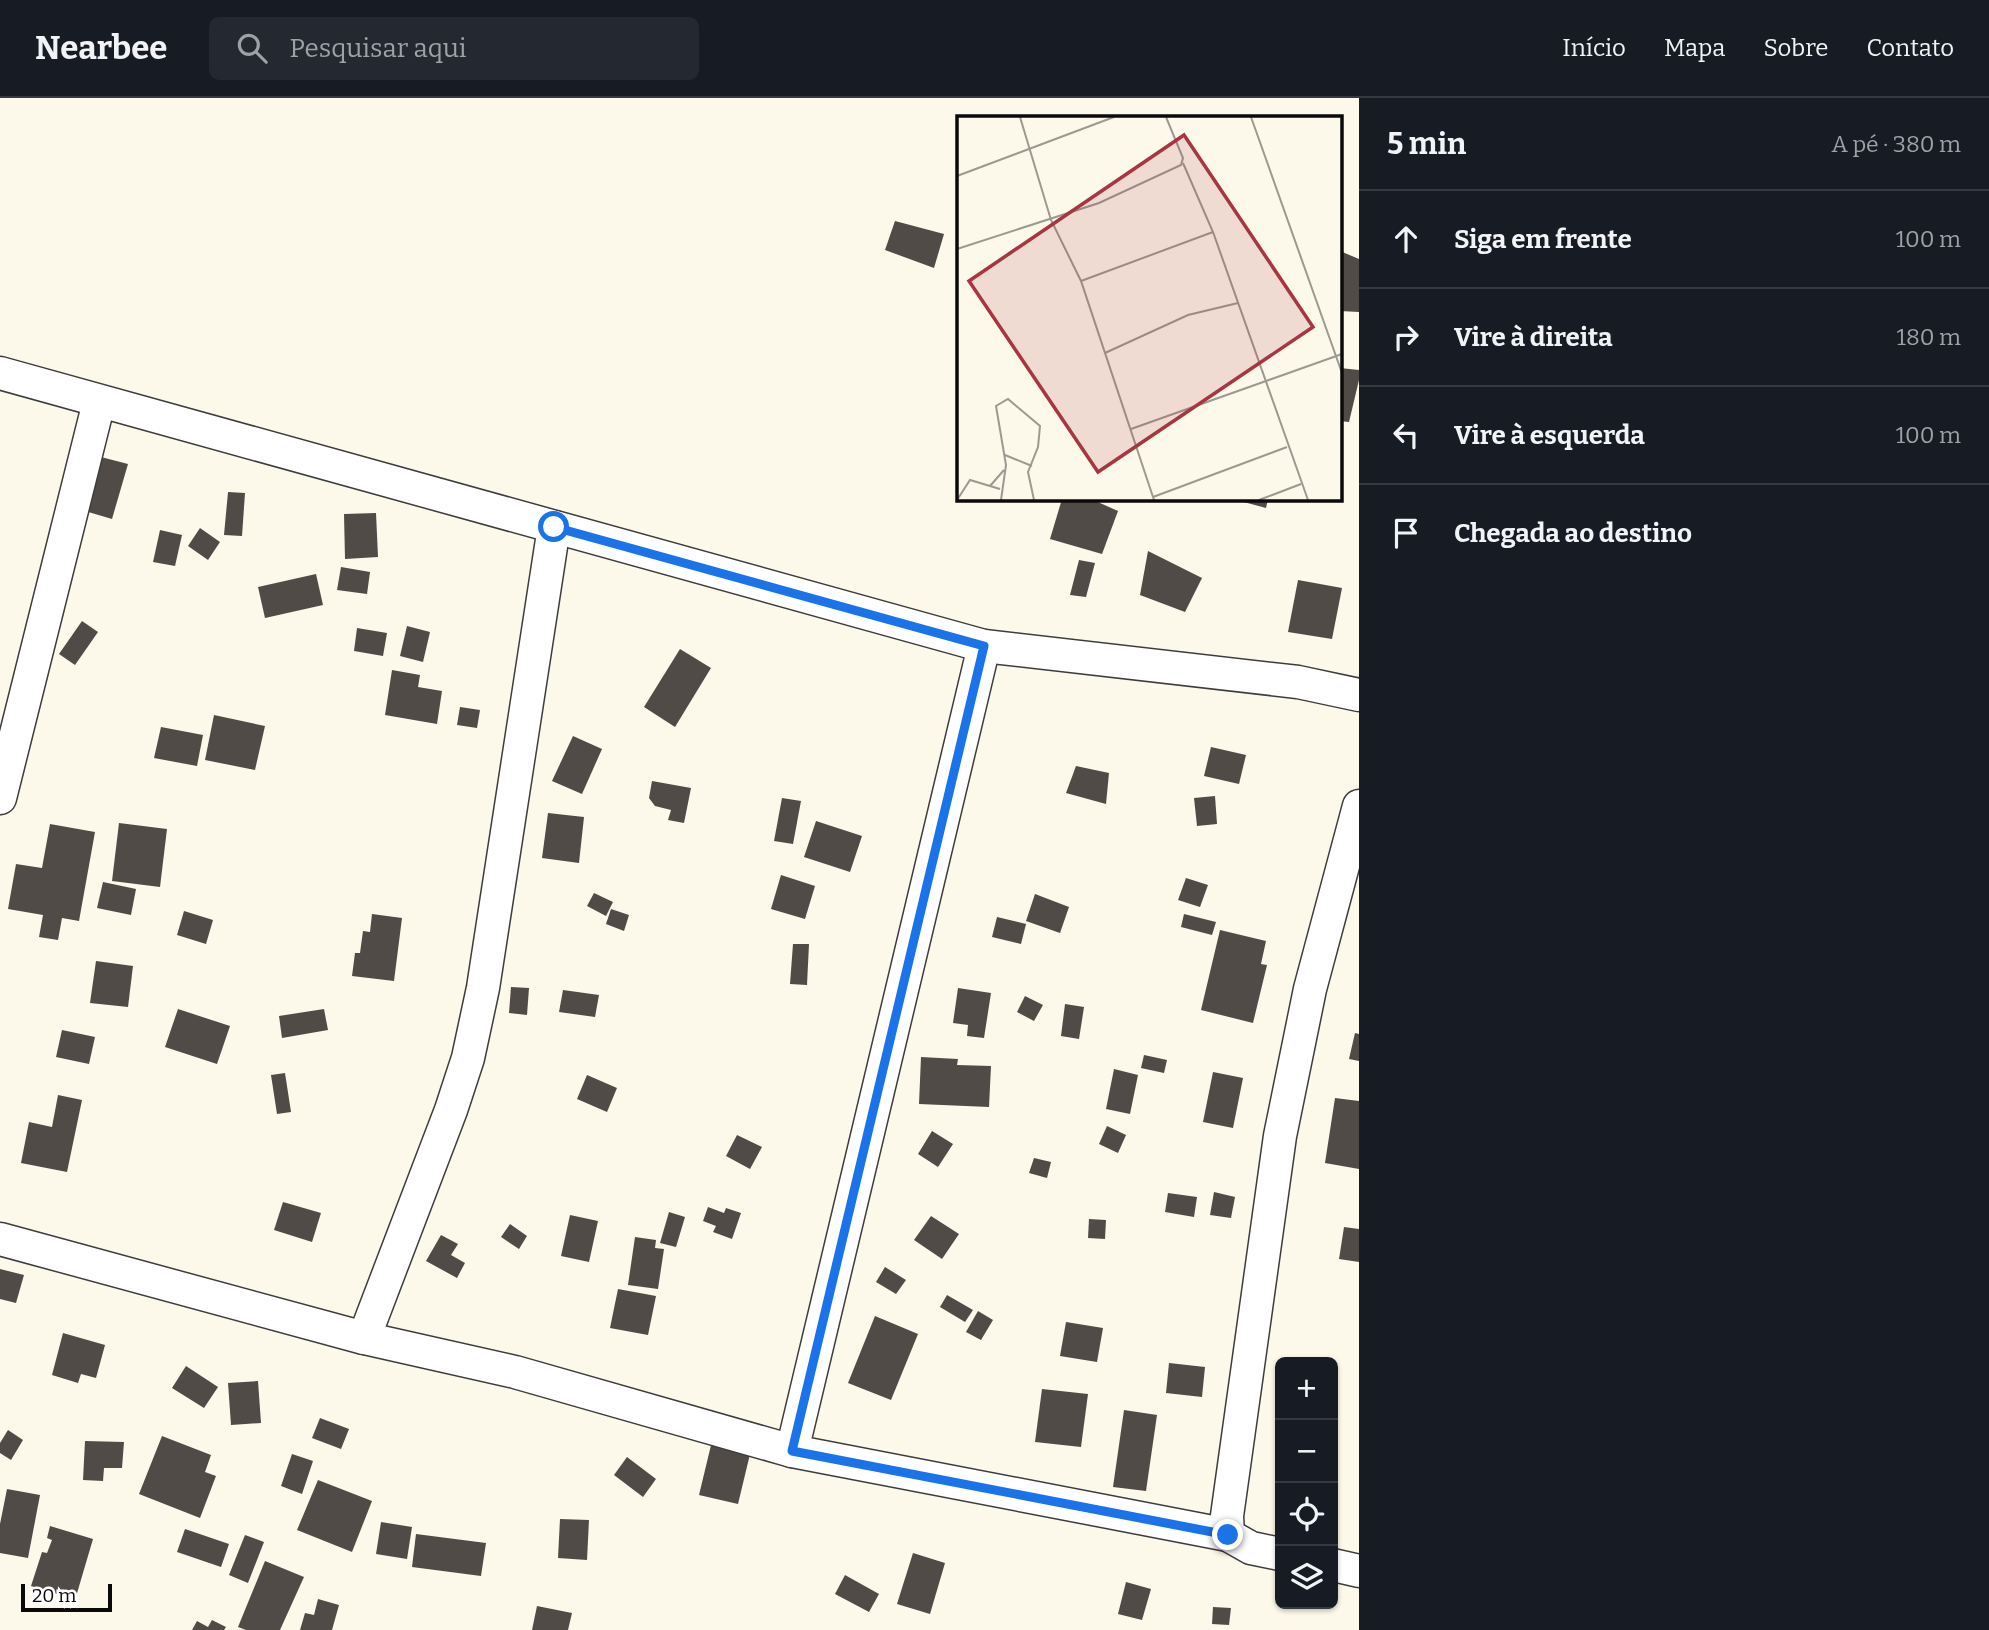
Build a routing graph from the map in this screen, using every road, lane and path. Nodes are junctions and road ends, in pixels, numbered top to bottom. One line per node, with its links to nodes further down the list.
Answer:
1 (0, 373): 2 (street)
2 (99, 402): 3 (street); 6 (street)
3 (554, 527): 4 (street); 9 (street)
4 (984, 646): 5 (street); 10 (street)
5 (1359, 695)
6 (0, 798)
7 (1359, 806): 11 (street)
8 (0, 1239): 9 (street)
9 (364, 1338): 10 (street)
10 (792, 1451): 11 (street)
11 (1228, 1535): 12 (street)
12 (1275, 1553)
13 (1338, 1566): 14 (street)
14 (1359, 1571)

